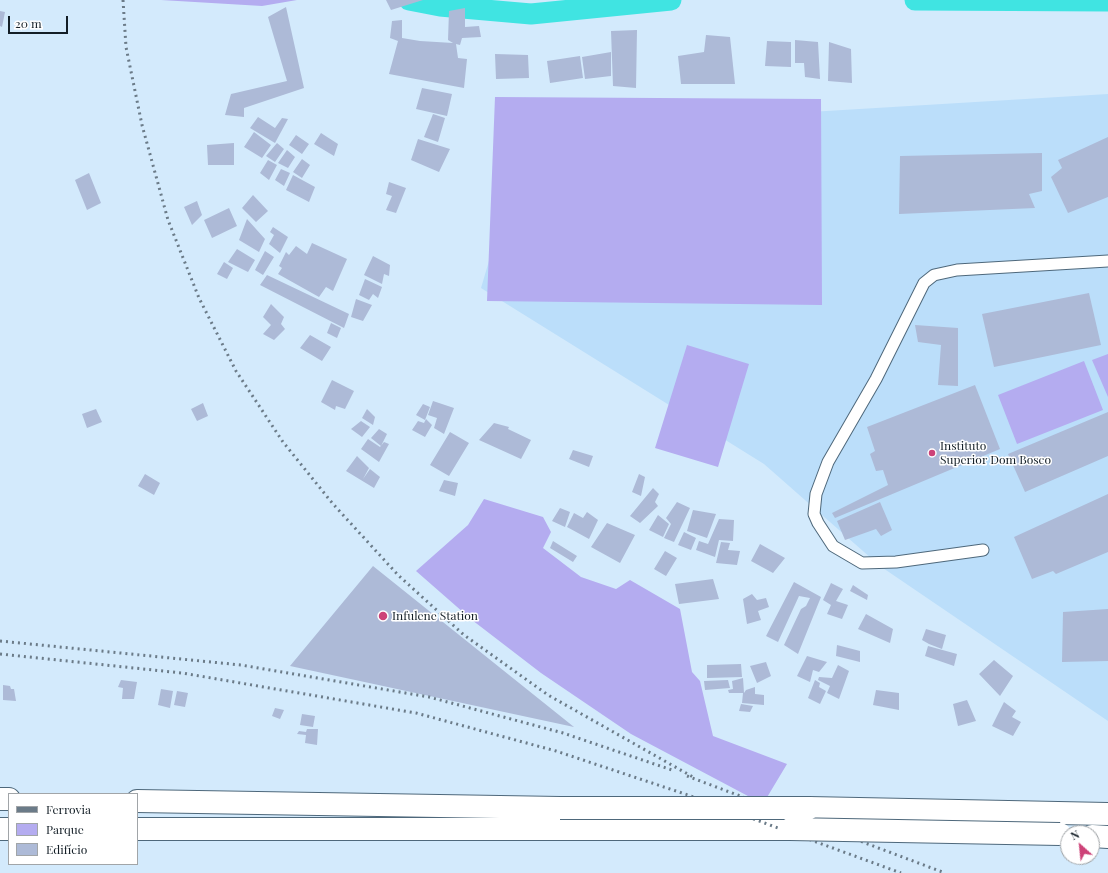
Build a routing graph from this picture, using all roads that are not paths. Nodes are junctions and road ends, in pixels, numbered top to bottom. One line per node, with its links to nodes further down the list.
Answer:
1 (1108, 261): 2 (lane)
2 (983, 550)
3 (138, 801): 4 (highway, bridge)
4 (1102, 813)
5 (138, 829): 6 (highway, bridge)
6 (1060, 834)

